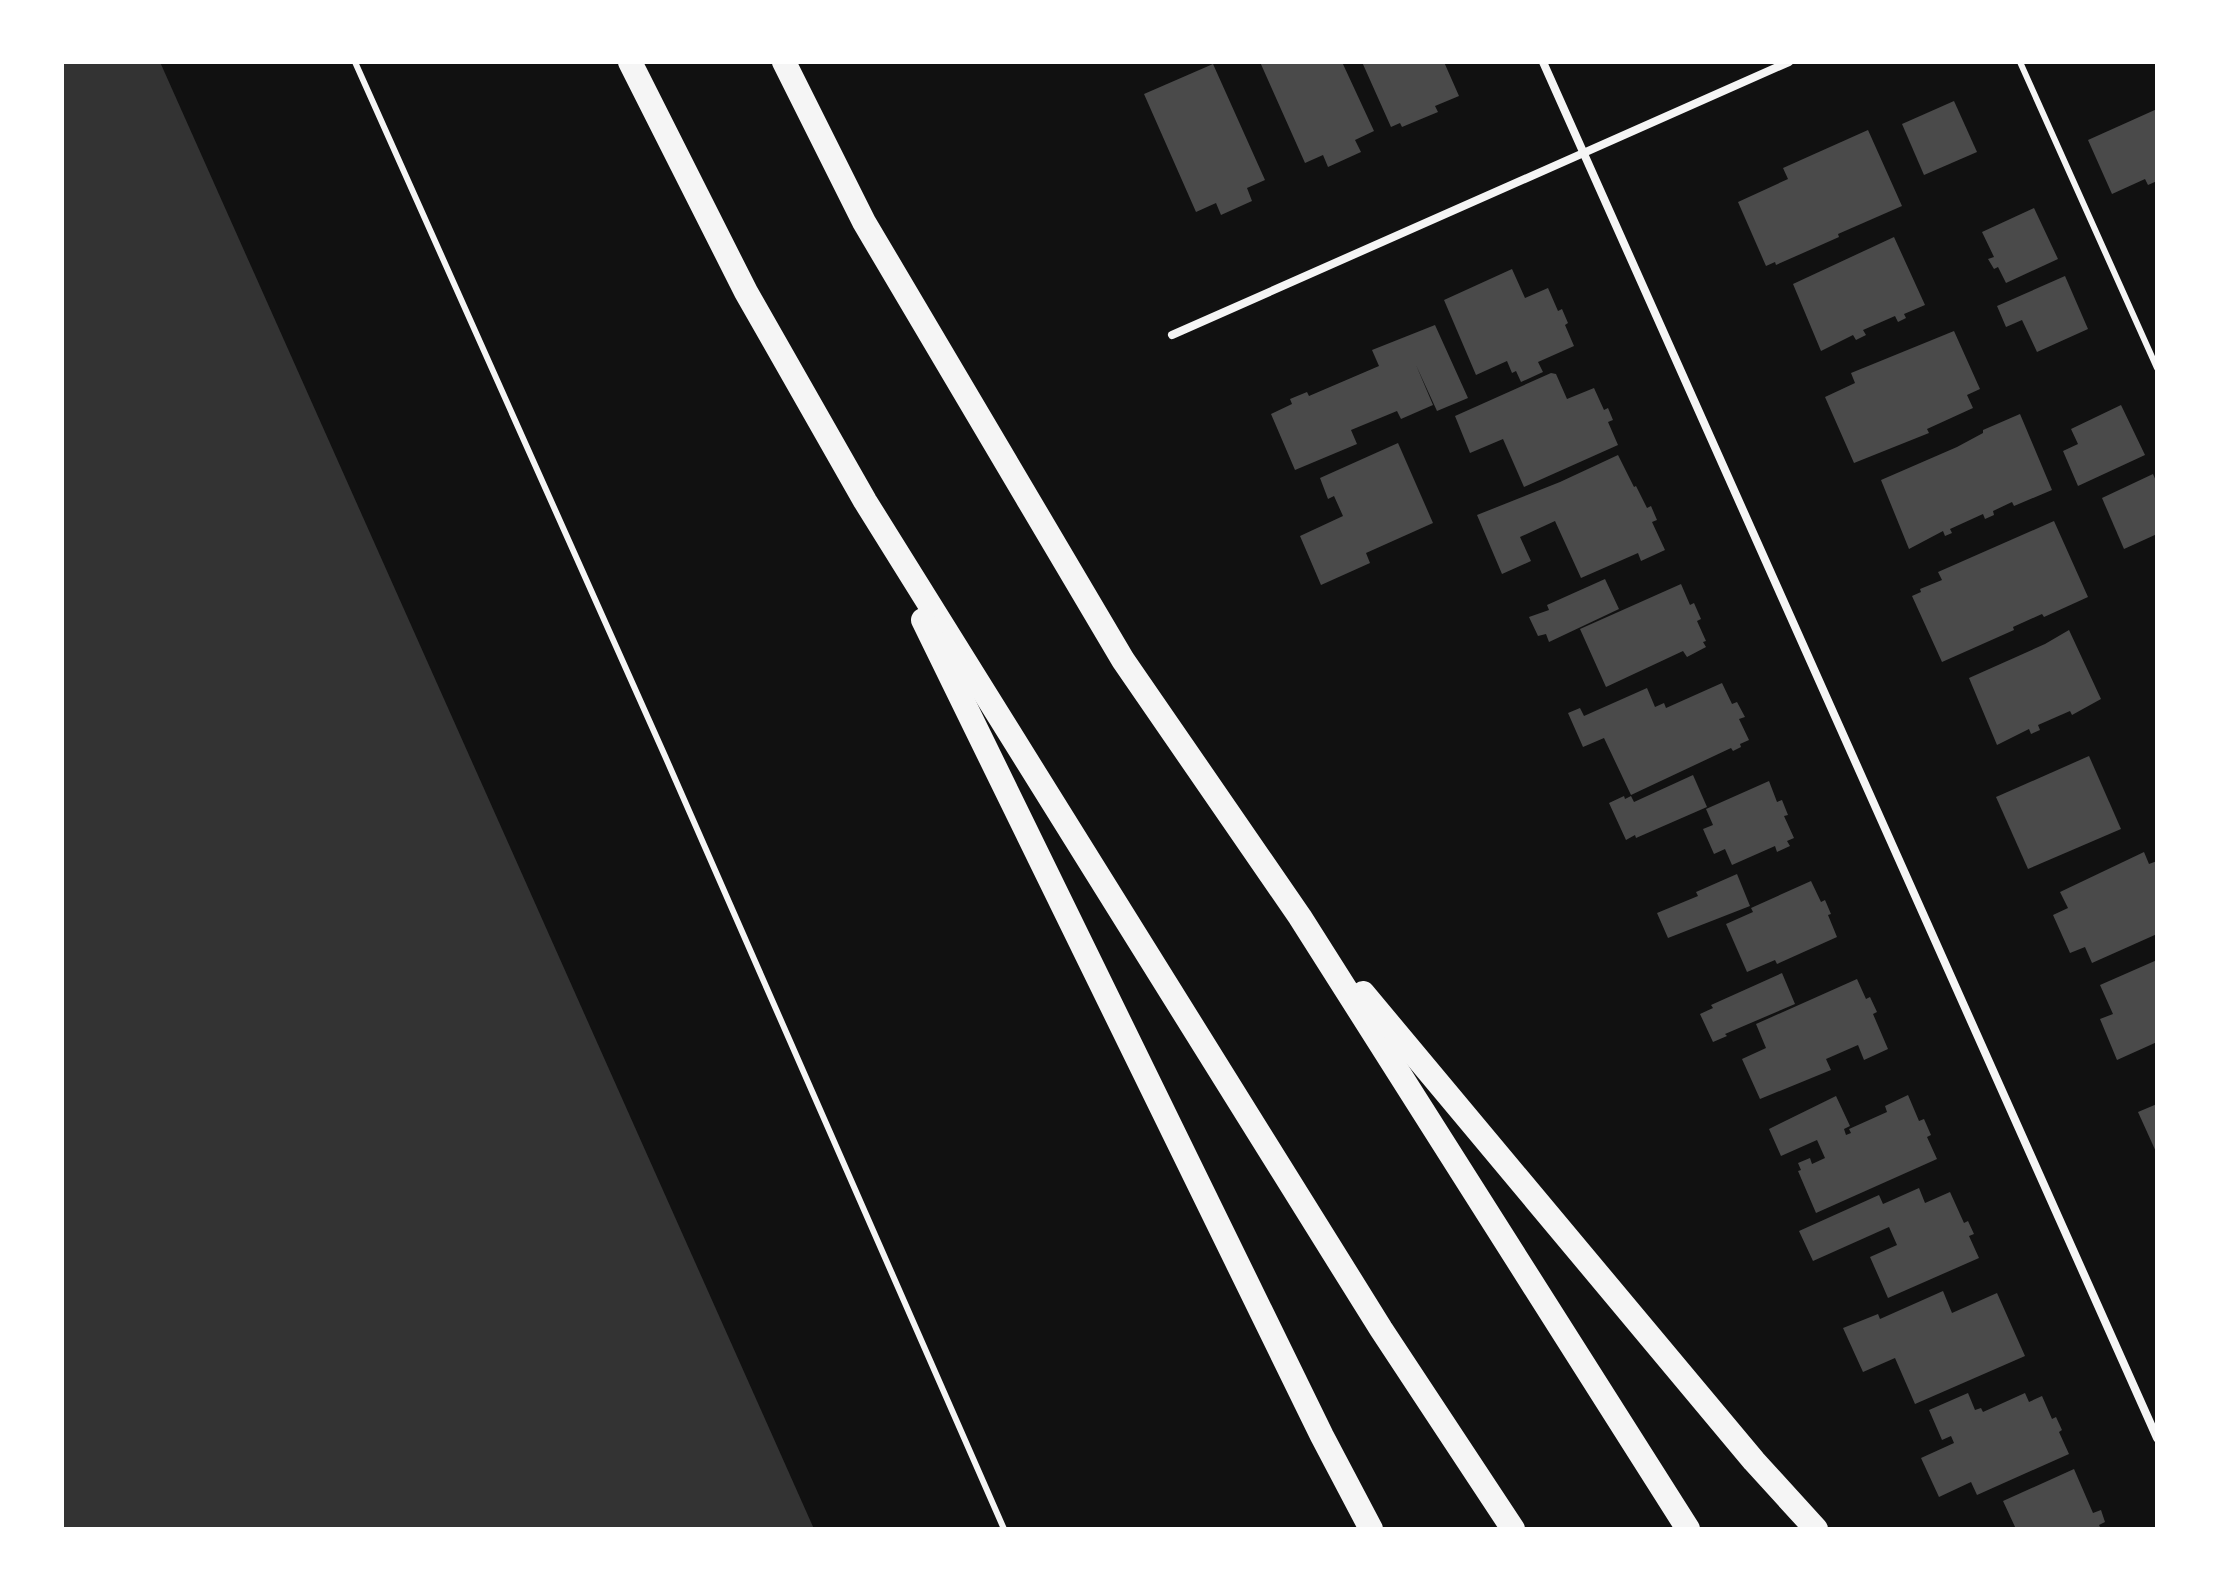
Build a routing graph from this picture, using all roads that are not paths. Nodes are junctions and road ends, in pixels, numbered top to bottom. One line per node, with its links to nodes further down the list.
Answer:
1 (355, 62): 13 (lane)
2 (630, 62): 10 (highway)
3 (784, 62): 11 (highway)
4 (1543, 62): 7 (street)
5 (1789, 62): 7 (street)
6 (2020, 62): 9 (lane)
7 (1583, 153): 8 (street); 12 (street)
8 (1172, 335)
9 (2157, 368)
10 (865, 501): 14 (highway); 15 (highway)
11 (1300, 917): 16 (highway); 17 (highway)
12 (2157, 1438)
13 (1004, 1529)
14 (1371, 1529)
15 (1513, 1529)
16 (1688, 1529)
17 (1816, 1529)

